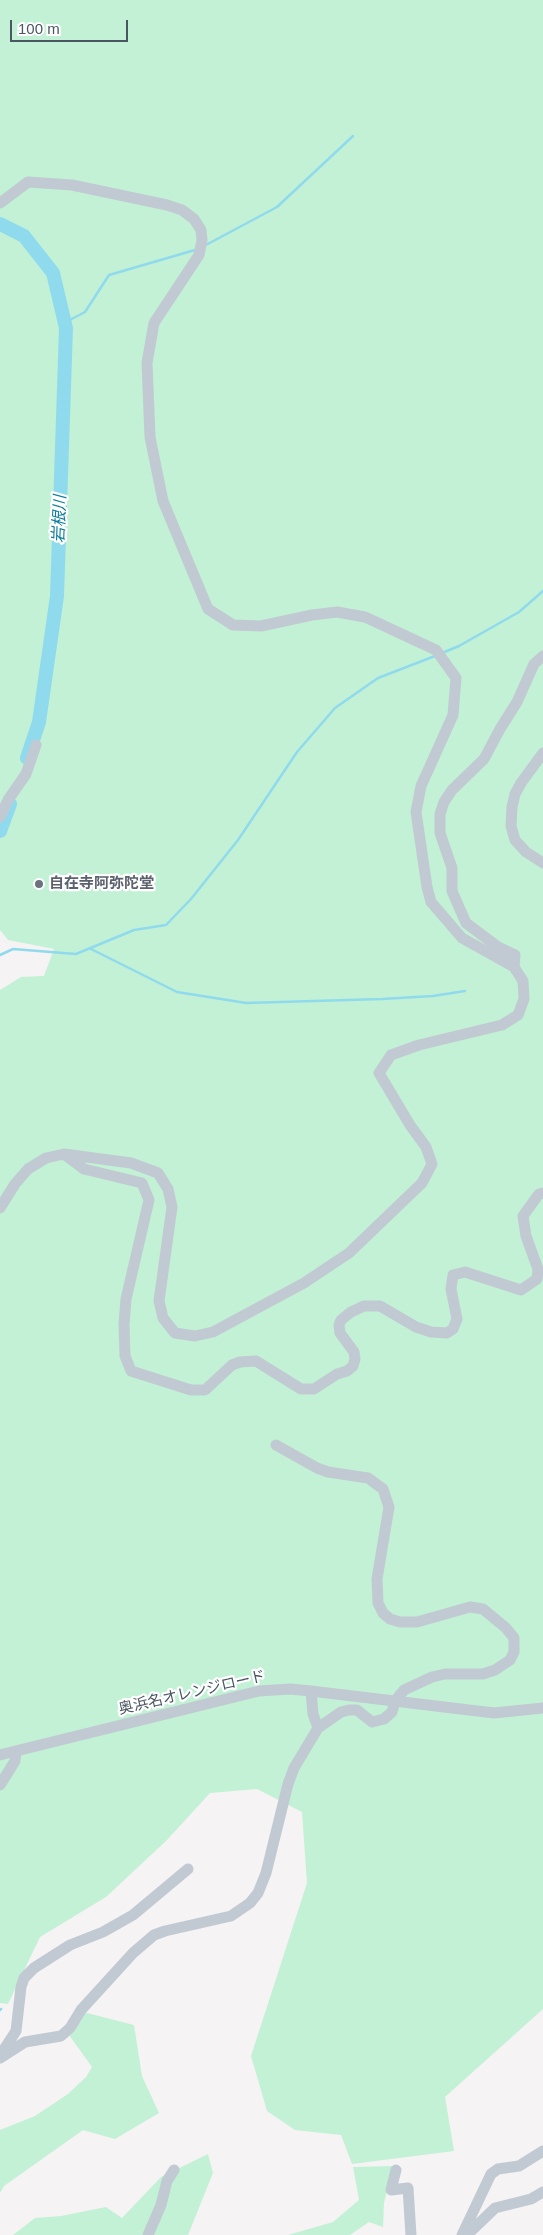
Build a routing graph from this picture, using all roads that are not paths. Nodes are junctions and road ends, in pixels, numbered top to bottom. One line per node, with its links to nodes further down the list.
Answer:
1 (0, 203): 7 (street)
2 (543, 656): 7 (street)
3 (36, 745): 5 (street)
4 (543, 752): 6 (street)
5 (0, 817)
6 (543, 863)
7 (514, 967): 8 (street)
8 (64, 1154): 9 (street); 10 (street)
9 (543, 1193)
10 (0, 1208)
11 (276, 1445): 13 (street)
12 (311, 1691): 13 (street, 奥浜名オレンジロード); 15 (street); 16 (street, 奥浜名オレンジロード)
13 (395, 1701): 14 (street, 奥浜名オレンジロード); 15 (street)
14 (543, 1708)
15 (318, 1728): 20 (street)
16 (16, 1752): 17 (street, 奥浜名オレンジロード); 18 (street)
17 (0, 1756)
18 (0, 1785)
19 (188, 1869): 20 (street)
20 (0, 2056)
21 (543, 2151): 27 (street)
22 (174, 2170): 25 (street)
23 (396, 2170): 26 (street)
24 (543, 2192): 28 (street)
25 (148, 2235)
26 (411, 2235)
27 (462, 2235)
28 (467, 2235)

